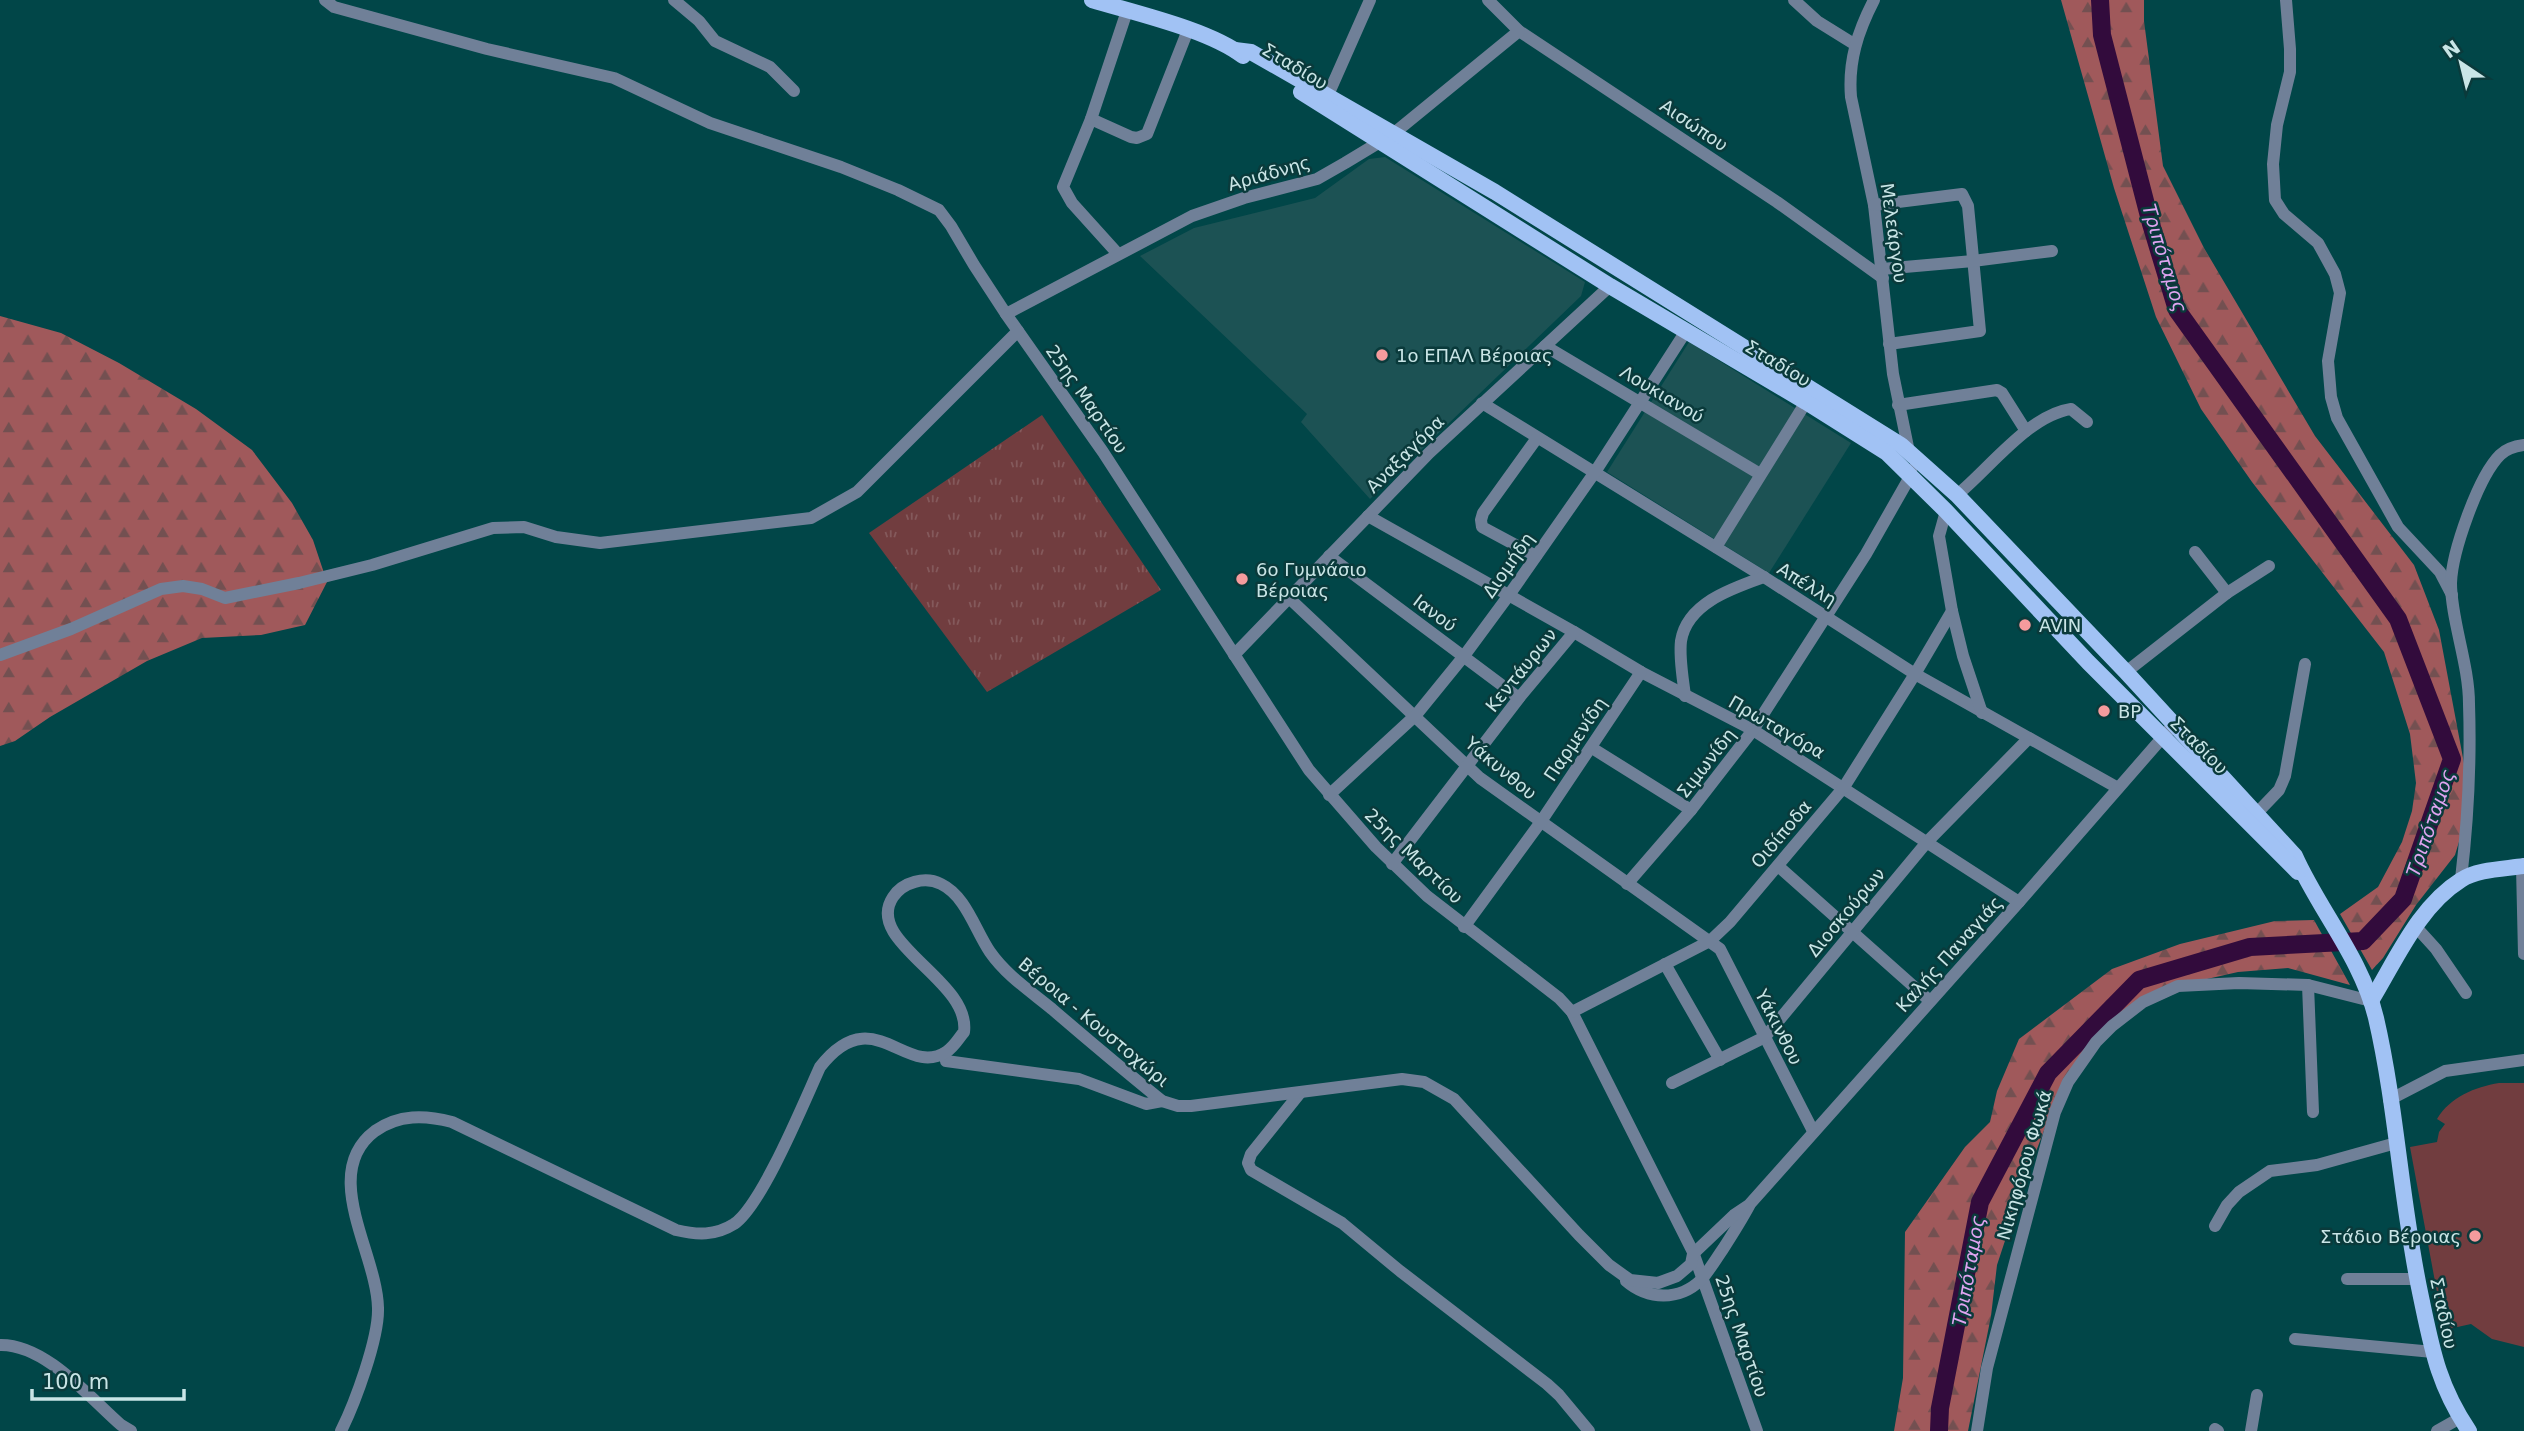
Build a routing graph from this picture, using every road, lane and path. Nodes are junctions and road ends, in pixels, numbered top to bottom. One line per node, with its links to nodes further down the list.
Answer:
1 (324, 0): 24 (street, 25ης Μαρτίου)
2 (674, 0): 14 (street)
3 (1092, 0): 9 (main road)
4 (1370, 0): 15 (street)
5 (1488, 0): 11 (street, Αισώπου)
6 (1794, 0): 12 (street)
7 (1874, 0): 12 (street, Μελεάργου)
8 (2286, 0): 51 (street)
9 (1127, 11): 10 (main road); 16 (street)
10 (1188, 30): 13 (main road); 16 (street)
11 (1519, 31): 17 (street, Αριάδνης); 22 (street, Αισώπου)
12 (1854, 44): 18 (street, Μελεάργου)
13 (1236, 50): 15 (main road, Σταδίου); 17 (main road, Σταδίου)
14 (793, 91)
15 (1328, 95): 17 (main road, Σταδίου)
16 (1090, 119): 20 (street)
17 (1387, 138): 20 (street, Αριάδνης); 23 (main road, Σταδίου); 37 (main road, Σταδίου)
18 (1874, 205): 21 (street); 22 (street, Μελεάργου)
19 (2052, 251): 21 (street)
20 (1118, 254): 24 (street, Αριάδνης)
21 (1973, 261): 22 (street); 27 (street)
22 (1883, 274): 27 (street, Μελεάργου)
23 (1610, 286): 26 (main road, Σταδίου); 28 (street, Αναξαγόρα)
24 (1006, 314): 25 (street, 25ης Μαρτίου)
25 (1018, 331): 57 (street); 58 (street, 25ης Μαρτίου)
26 (1686, 331): 29 (street, Διομήδη); 30 (main road, Σταδίου)
27 (1889, 344): 32 (street, Μελεάργου)
28 (1545, 345): 29 (street, Λουκιανού); 31 (street, Αναξαγόρα)
29 (1639, 401): 38 (street, Διομήδη); 39 (street, Λουκιανού)
30 (1806, 402): 39 (street); 40 (main road, Σταδίου)
31 (1482, 403): 35 (street, Απέλλη); 43 (street, Αναξαγόρα)
32 (1898, 405): 34 (street); 37 (street, Μελεάργου)
33 (2087, 422): 34 (street)
34 (2026, 431): 41 (street)
35 (1536, 438): 38 (street, Απέλλη); 47 (street)
36 (2524, 445): 51 (street)
37 (1910, 453): 40 (street, Μελεάργου); 41 (main road, Σταδίου)
38 (1595, 472): 44 (street, Απέλλη); 47 (street, Διομήδη)
39 (1760, 474): 44 (street)
40 (1911, 475): 42 (main road, Σταδίου); 55 (street, Σιμωνίδη)
41 (1957, 495): 61 (main road, Σταδίου)
42 (1946, 512): 54 (street); 69 (main road, Σταδίου)
43 (1368, 516): 46 (street, Αναξαγόρα); 52 (street, Πρωταγόρα)
44 (1716, 547): 49 (street, Απέλλη)
45 (2194, 552): 50 (street)
46 (1329, 556): 53 (street, Αναξαγόρα); 59 (street, Ιανού)
47 (1536, 556): 52 (street, Διομήδη)
48 (2269, 566): 50 (street)
49 (1764, 577): 55 (street, Απέλλη); 64 (street)
50 (2227, 593): 61 (street)
51 (2452, 595): 84 (street)
52 (1509, 596): 56 (street, Πρωταγόρα); 59 (street, Διομήδη)
53 (1289, 598): 58 (street, Αναξαγόρα); 67 (street, Υάκυνθου)
54 (1951, 611): 63 (street, Οιδίποδα); 66 (street)
55 (1826, 616): 63 (street, Απέλλη); 68 (street, Σιμωνίδη)
56 (1574, 632): 62 (street, Πρωταγόρα); 65 (street, Κεντάυρων)
57 (0, 655)
58 (1234, 655): 75 (street, 25ης Μαρτίου)
59 (1464, 656): 65 (street, Ιανού); 67 (street, Διομήδη)
60 (2305, 664): 77 (street)
61 (2126, 672): 69 (main road, Σταδίου)
62 (1641, 673): 64 (street, Πρωταγόρα); 71 (street, Παρμενίδη)
63 (1915, 674): 66 (street, Απέλλη); 73 (street, Οιδίποδα)
64 (1685, 696): 68 (street, Πρωταγόρα)
65 (1519, 698): 72 (street, Κεντάυρων)
66 (1982, 713): 70 (street, Απέλλη)
67 (1416, 715): 72 (street, Υάκυνθου); 75 (street, Διομήδη)
68 (1753, 730): 73 (street, Πρωταγόρα); 76 (street, Σιμωνίδη)
69 (2169, 731): 74 (street, Καλής Παναγιάς); 77 (main road, Σταδίου); 83 (main road, Σταδίου)
70 (2029, 738): 74 (street, Απέλλη); 79 (street, Διοσκούρων)
71 (1592, 748): 76 (street); 78 (street, Παρμενίδη)
72 (1466, 765): 78 (street, Υάκυνθου); 80 (street, Κεντάυρων)
73 (1844, 787): 79 (street, Πρωταγόρα); 81 (street, Οιδίποδα)
74 (2118, 788): 86 (street, Καλής Παναγιάς)
75 (1329, 795): 80 (street, 25ης Μαρτίου)
76 (1691, 810): 85 (street, Σιμωνίδη)
77 (2256, 814): 83 (main road, Σταδίου)
78 (1540, 823): 85 (street, Υάκυνθου); 87 (street, Παρμενίδη)
79 (1927, 842): 86 (street, Πρωταγόρα); 89 (street, Διοσκούρων)
80 (1392, 863): 87 (street, 25ης Μαρτίου)
81 (1778, 866): 89 (street); 90 (street, Οιδίποδα)
82 (2523, 867): 84 (main road); 91 (street)
83 (2305, 879): 96 (main road, Σταδίου)
84 (2461, 879): 88 (main road)
85 (1627, 884): 90 (street, Υάκυνθου)
86 (2019, 902): 95 (street, Καλής Παναγιάς)
87 (1464, 927): 97 (street, 25ης Μαρτίου)
88 (2416, 927): 94 (street); 96 (main road)
89 (1852, 932): 95 (street); 98 (street, Διοσκούρων)
90 (1710, 941): 92 (street, Οιδίποδα); 98 (street, Υάκινθου)
91 (2524, 954)
92 (1665, 964): 97 (street, Οιδίποδα); 100 (street)
93 (2308, 985): 96 (street, Νικηφόρου Φωκά); 106 (street); 125 (street, Νικηφόρου Φωκά)
94 (2466, 993)
95 (1930, 1001): 107 (street, Καλής Παναγιάς)
96 (2371, 1001): 104 (main road, Σταδίου)
97 (1572, 1012): 111 (street, 25ης Μαρτίου)
98 (1765, 1037): 100 (street, Διοσκούρων); 107 (street, Υάκινθου)
99 (945, 1053): 105 (street); 105 (street, Βέροια - Κουστοχώρι); 122 (street)
100 (1720, 1060): 102 (street, Διοσκούρων)
101 (2524, 1060): 104 (street)
102 (1672, 1083)
103 (1300, 1093): 105 (street, Βέροια - Κουστοχώρι); 112 (street, Βέροια - Κουστοχώρι); 123 (street)
104 (2389, 1100): 108 (main road, Σταδίου)
105 (1162, 1101)
106 (2313, 1112)
107 (1813, 1132): 109 (street, Καλής Παναγιάς)
108 (2396, 1143): 110 (street); 115 (main road, Σταδίου)
109 (1749, 1205): 111 (street, Καλής Παναγιάς); 113 (street, Καλής Παναγιάς)
110 (2215, 1226)
111 (1693, 1254): 112 (street, Βέροια - Κουστοχώρι); 113 (street, 25ης Μαρτίου)
112 (1619, 1273): 113 (street, Βέροια - Κουστοχώρι)
113 (1703, 1278): 124 (street, 25ης Μαρτίου)
114 (2347, 1279): 115 (street)
115 (2417, 1279): 118 (main road, Σταδίου)
116 (2295, 1339): 118 (street)
117 (0, 1345): 121 (street)
118 (2432, 1352): 120 (main road, Σταδίου)
119 (2257, 1395): 126 (street)
120 (2465, 1424): 127 (street)
121 (131, 1431)
122 (341, 1431)
123 (1589, 1431)
124 (1757, 1431)
125 (1977, 1431)
126 (2251, 1431)
127 (2437, 1431)

